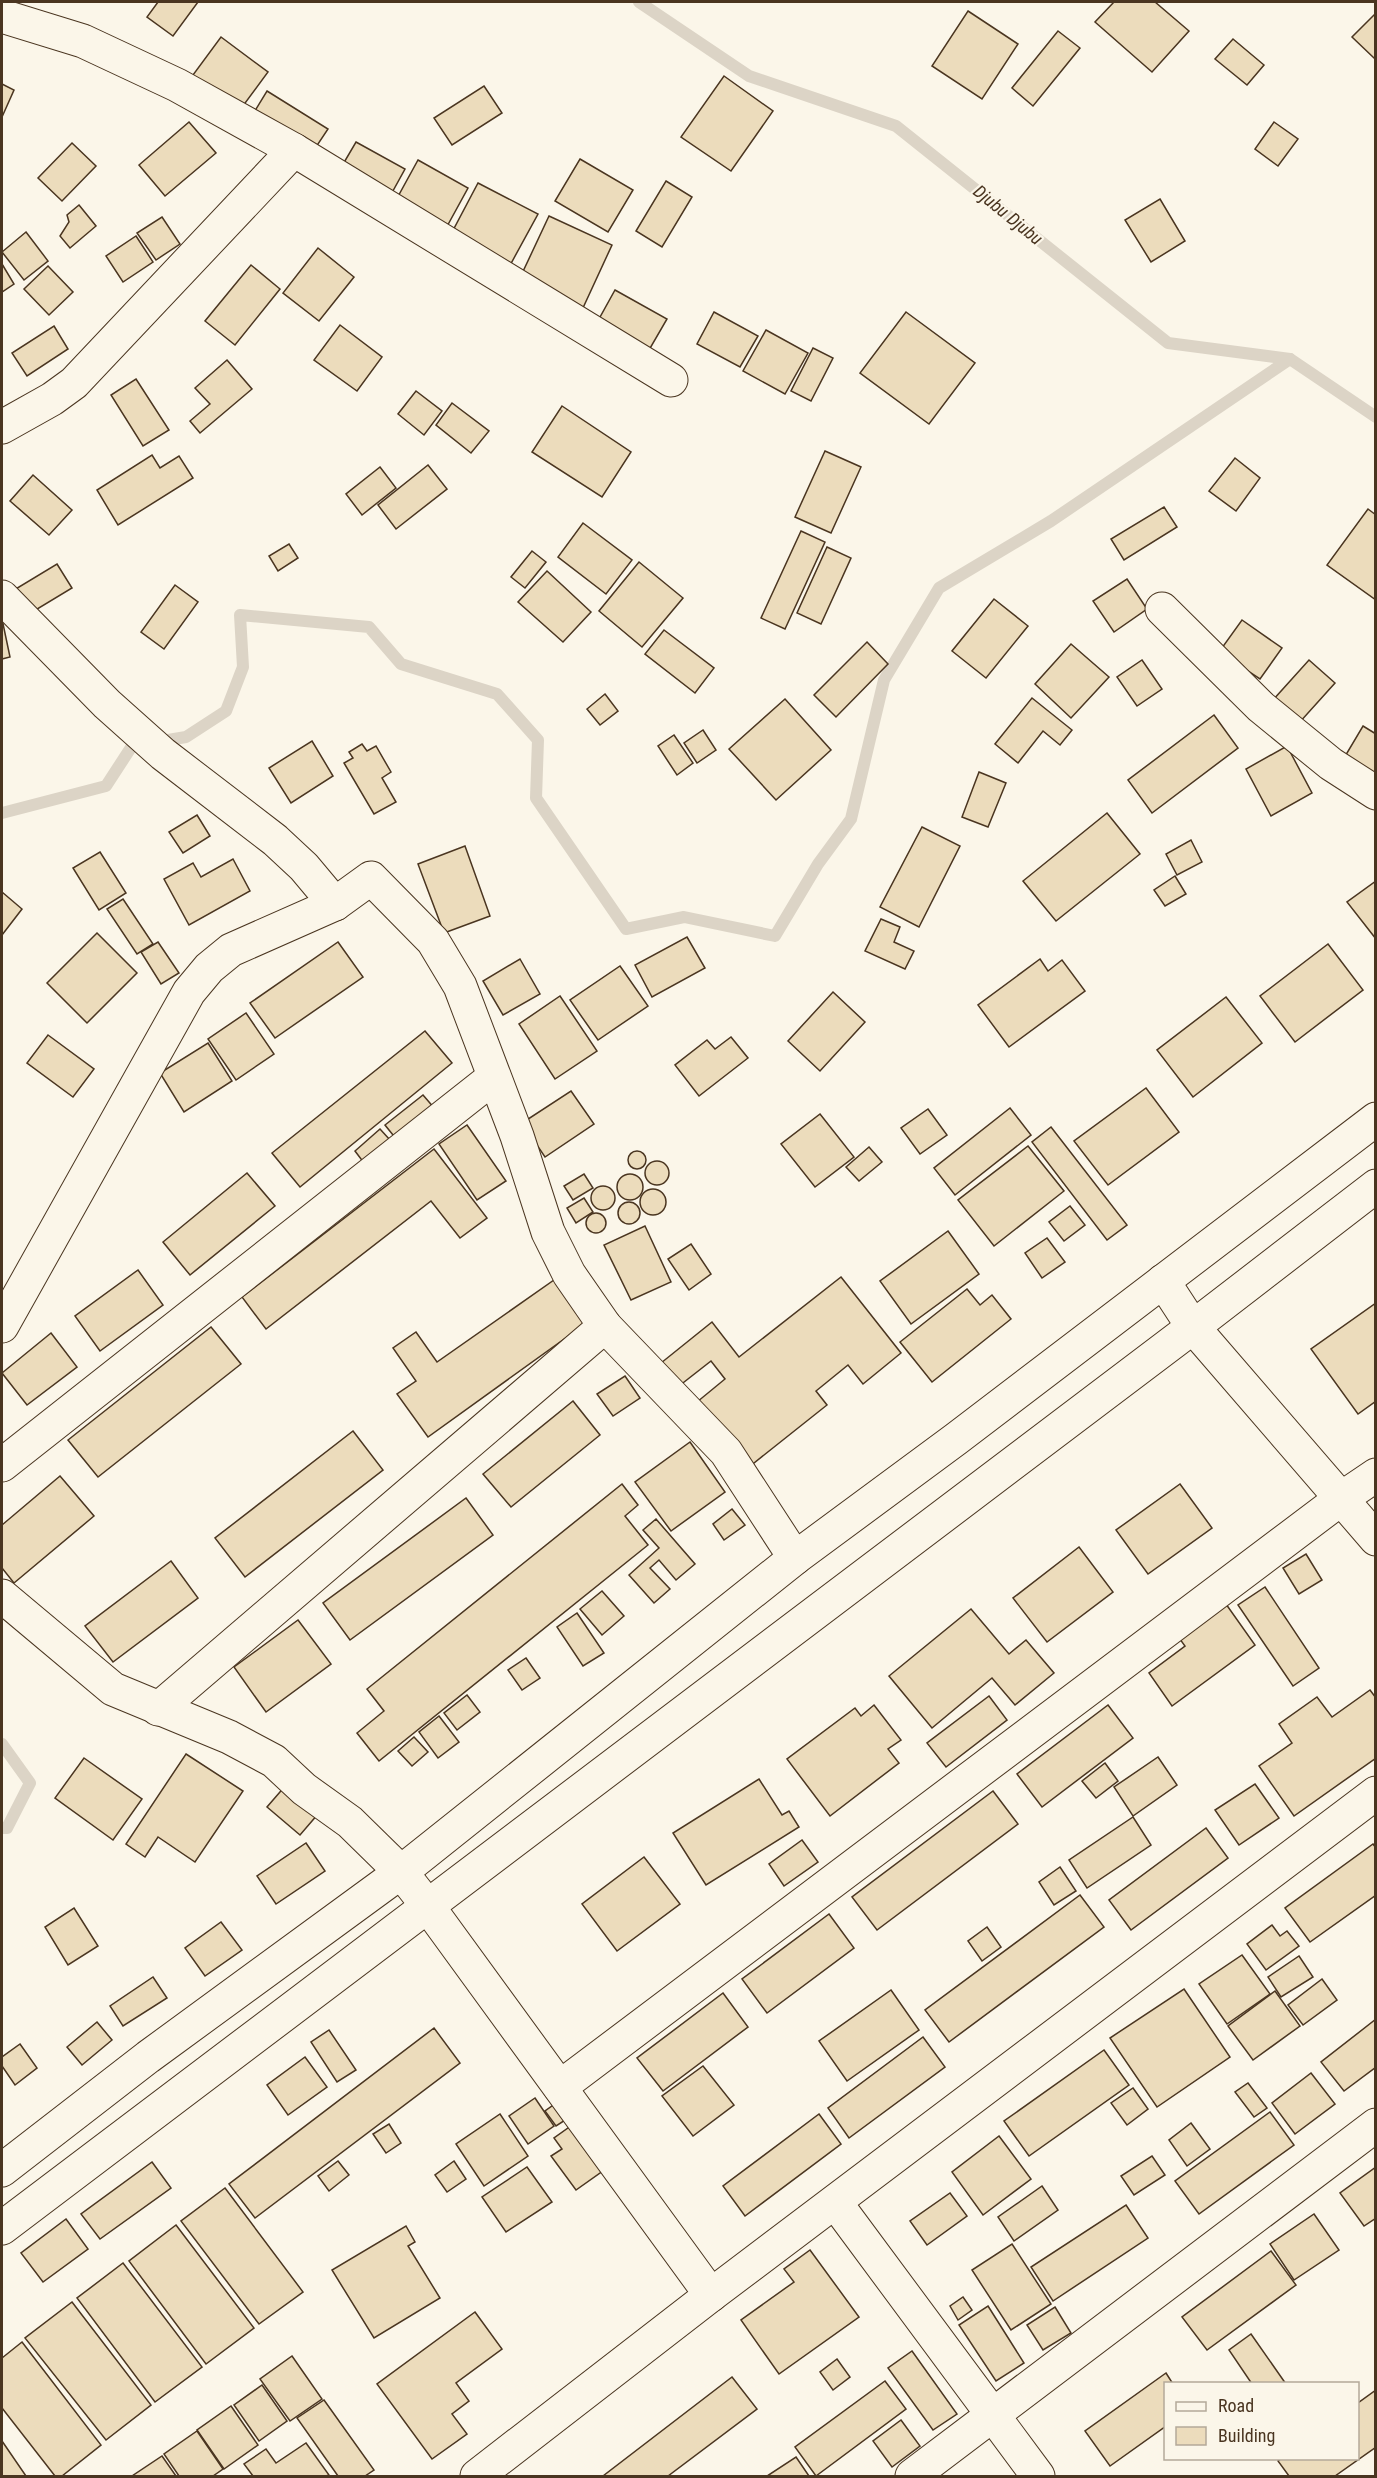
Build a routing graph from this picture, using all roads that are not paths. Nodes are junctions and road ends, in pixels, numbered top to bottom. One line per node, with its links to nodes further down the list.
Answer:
1 (2, 16): 2 (street)
2 (294, 150): 3 (street); 4 (street)
3 (671, 380)
4 (2, 427)
5 (2, 597): 8 (street)
6 (1162, 609): 7 (street)
7 (1376, 793)
8 (335, 904): 9 (street); 13 (street)
9 (494, 1077): 14 (street); 16 (street)
10 (1376, 1119): 12 (street)
11 (1376, 1186): 15 (street)
12 (1163, 1281): 15 (street); 20 (street)
13 (2, 1326)
14 (605, 1326): 20 (street); 22 (street)
15 (1193, 1327): 18 (street); 25 (street)
16 (2, 1465)
17 (1376, 1475): 18 (street)
18 (1342, 1498): 19 (street); 26 (street)
19 (1376, 1539)
20 (795, 1558): 24 (street)
21 (2, 1596): 22 (street)
22 (158, 1709): 24 (street)
23 (1376, 1793): 29 (street)
24 (401, 1872): 25 (street); 28 (street)
25 (427, 1905): 26 (street); 30 (street)
26 (560, 2087): 31 (street)
27 (1376, 2125): 32 (street)
28 (2, 2170)
29 (834, 2202): 31 (street); 32 (street)
30 (2, 2228)
31 (711, 2295): 33 (street)
32 (993, 2415): 34 (street); 35 (street)
33 (477, 2476)
34 (912, 2476)
35 (1038, 2476)

